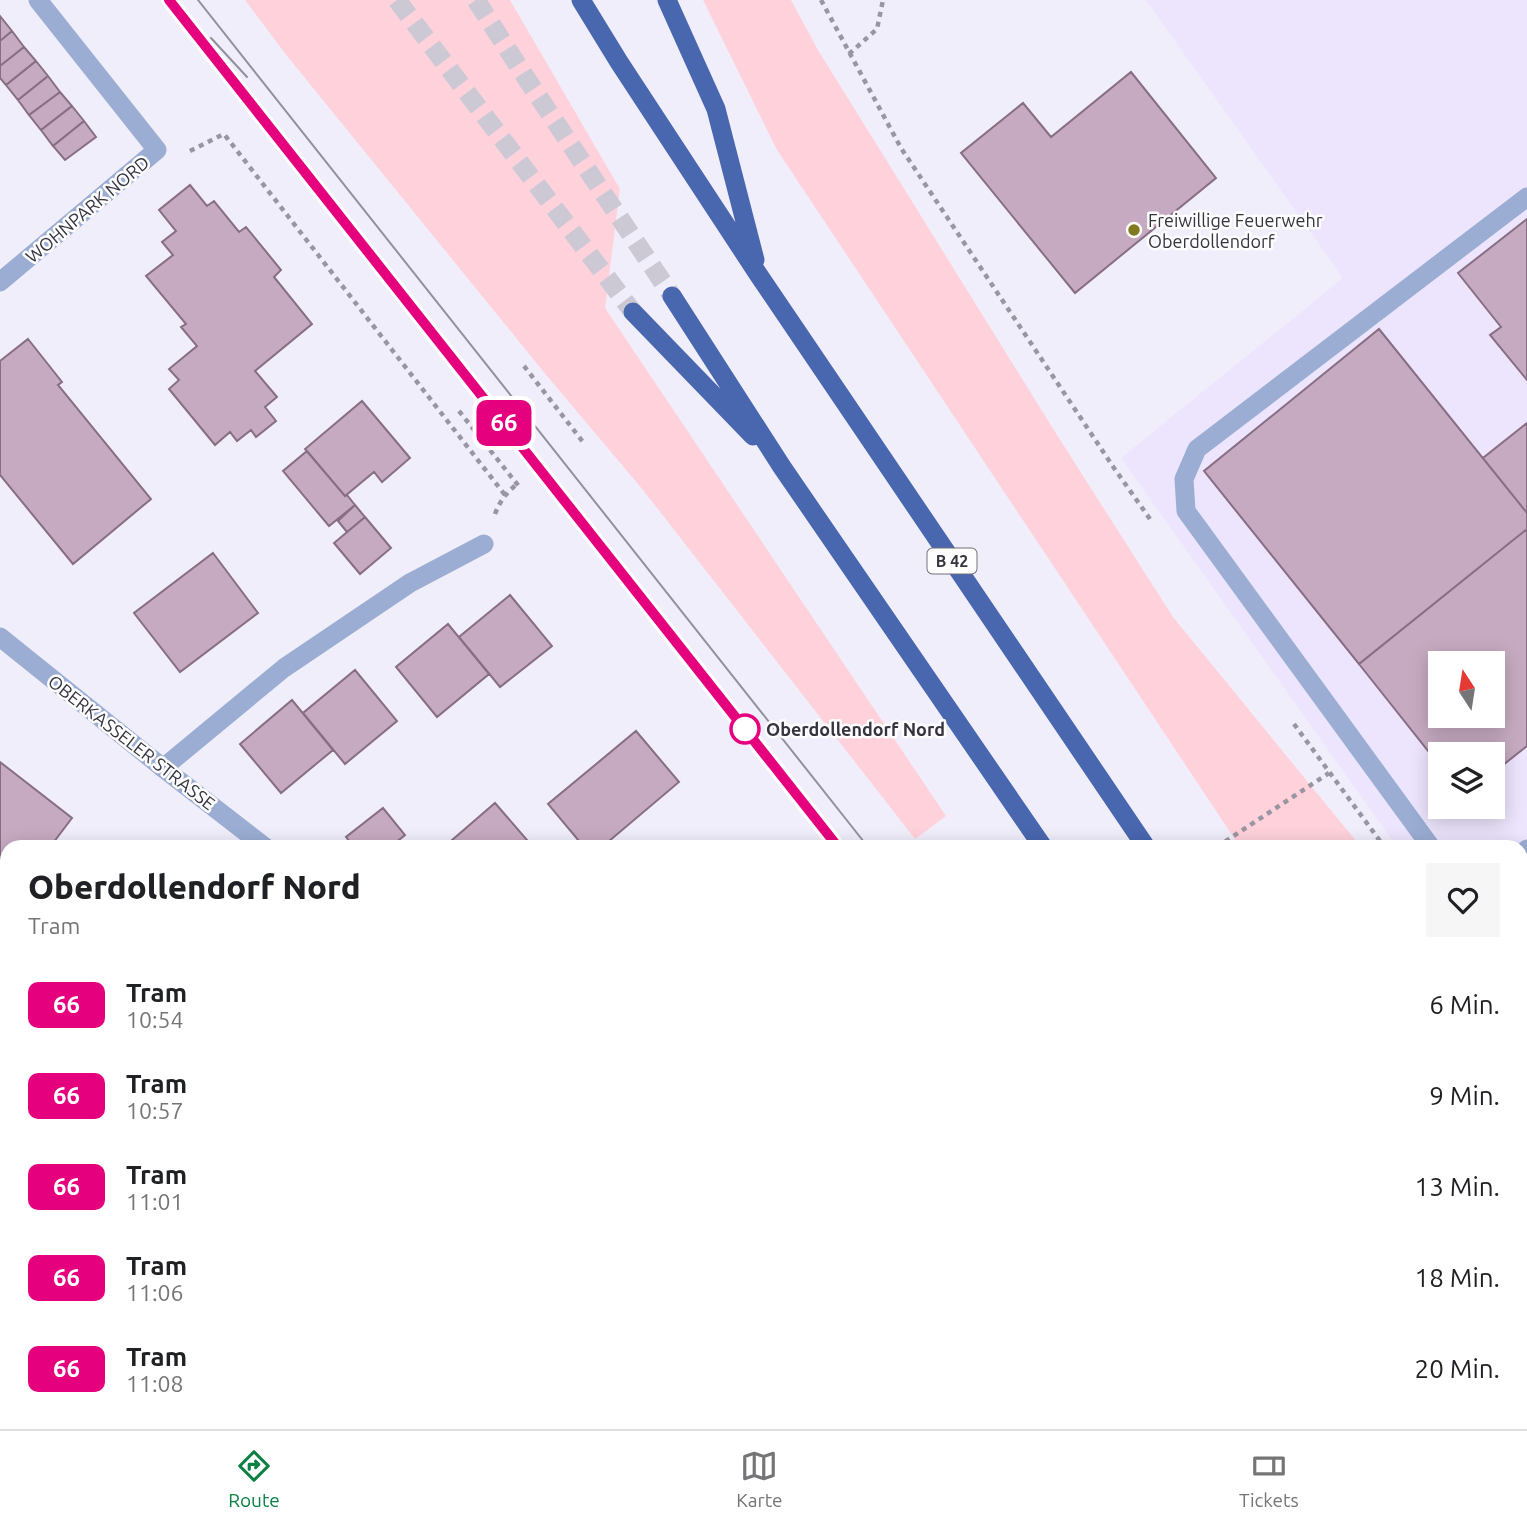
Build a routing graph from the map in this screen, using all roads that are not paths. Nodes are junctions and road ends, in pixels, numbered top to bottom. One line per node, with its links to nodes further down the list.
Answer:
1 (38, 0): 6 (street, WOHNPARK NORD)
2 (581, 0): 5 (highway, B 42)
3 (667, 0): 5 (highway, B 42)
4 (1527, 197): 16 (street)
5 (758, 274): 15 (highway, B 42)
6 (0, 282)
7 (672, 296): 9 (highway)
8 (633, 312): 9 (highway)
9 (782, 467): 14 (highway)
10 (484, 544): 12 (street)
11 (0, 637): 12 (street, OBERKASSELER STRASSE)
12 (163, 768): 13 (street, OBERKASSELER STRASSE)
13 (256, 840)
14 (1038, 840)
15 (1141, 840)
16 (1426, 840)

